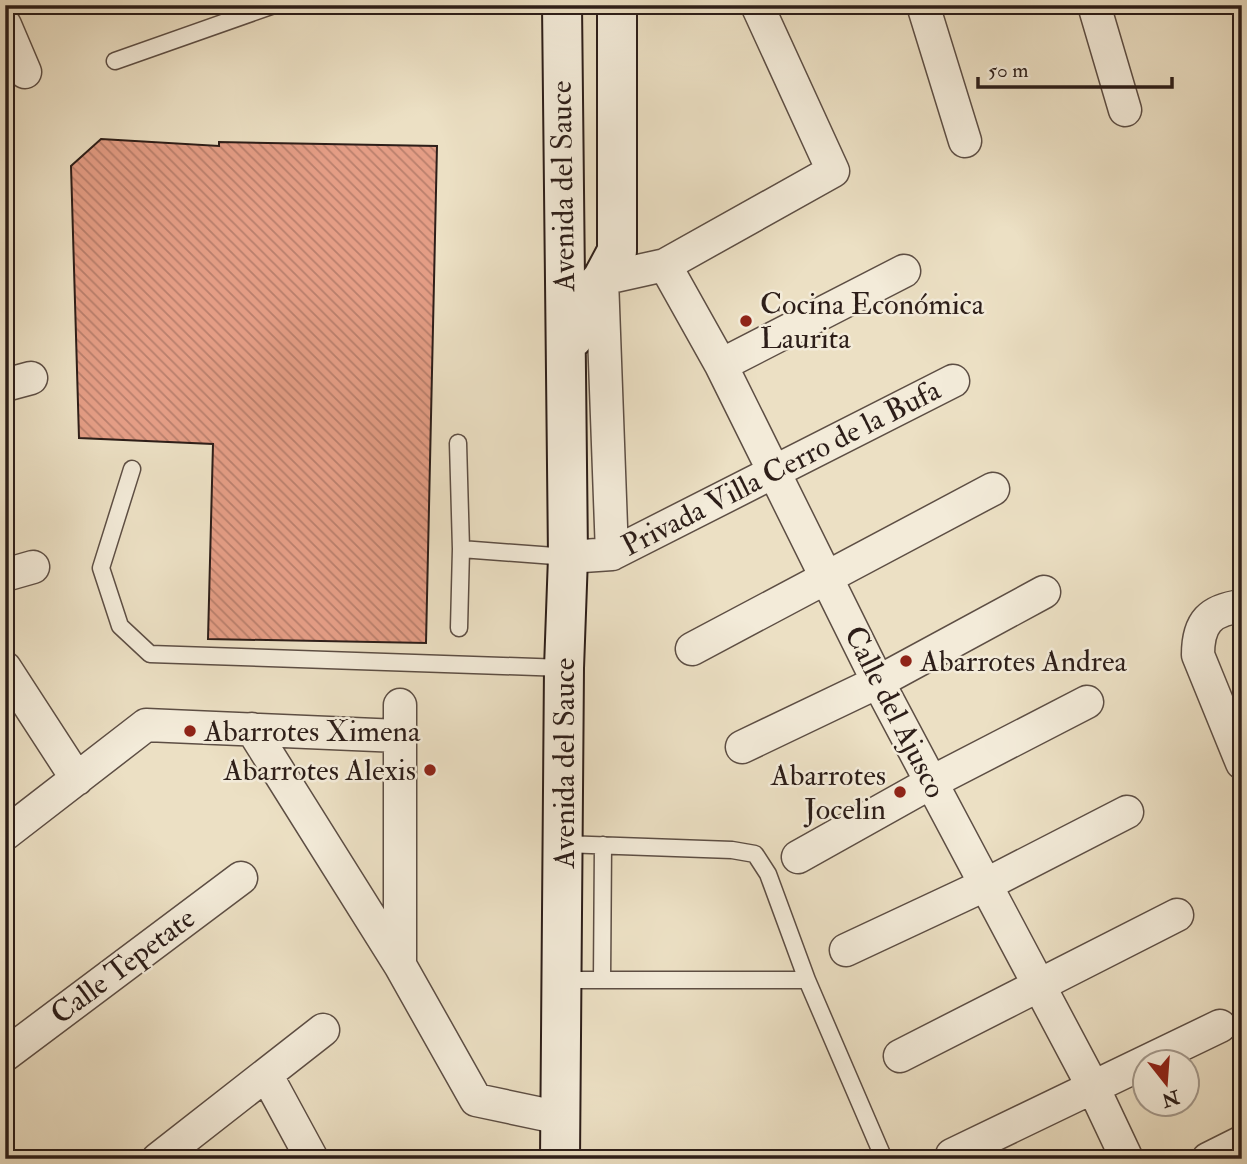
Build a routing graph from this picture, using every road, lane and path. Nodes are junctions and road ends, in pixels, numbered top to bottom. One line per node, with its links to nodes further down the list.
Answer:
1 (274, 5): 8 (lane)
2 (562, 5): 16 (main road, Avenida del Sauce)
3 (617, 5): 14 (main road, Avenida del Sauce)
4 (758, 5): 12 (street)
5 (923, 5): 11 (street)
6 (1094, 5): 10 (street)
7 (5, 25): 9 (street)
8 (115, 61)
9 (25, 72)
10 (1125, 110)
11 (965, 141)
12 (664, 265): 14 (street); 15 (street, Calle del Ajusco)
13 (904, 271): 15 (street)
14 (602, 279): 16 (main road, Avenida del Sauce); 23 (street)
15 (721, 365): 20 (street, Calle del Ajusco)
16 (566, 367): 24 (main road, Avenida del Sauce)
17 (953, 381): 20 (street, Privada Villa Cerro de la Bufa)
18 (458, 443): 22 (lane)
19 (132, 469): 31 (lane)
20 (773, 472): 23 (street, Privada Villa Cerro de la Bufa); 25 (street, Calle del Ajusco)
21 (993, 489): 25 (street)
22 (461, 549): 24 (lane); 28 (lane)
23 (612, 554): 24 (street, Privada Villa Cerro de la Bufa)
24 (568, 557): 31 (main road, Avenida del Sauce)
25 (827, 579): 29 (street); 32 (street, Calle del Ajusco)
26 (1044, 592): 32 (street)
27 (1242, 606): 36 (street)
28 (458, 628)
29 (692, 649)
30 (5, 668): 37 (street)
31 (564, 668): 41 (main road, Avenida del Sauce)
32 (878, 682): 35 (street); 38 (street, Calle del Ajusco)
33 (1087, 702): 38 (street)
34 (252, 729): 37 (street); 48 (street); 48 (street)
35 (742, 747)
36 (1242, 763)
37 (77, 779): 40 (street)
38 (932, 782): 43 (street); 45 (street, Calle del Ajusco)
39 (1127, 812): 45 (street)
40 (5, 834)
41 (563, 844): 42 (lane); 49 (main road, Avenida del Sauce)
42 (603, 845): 50 (lane); 51 (lane)
43 (798, 857)
44 (241, 878): 55 (street, Calle Tepetate)
45 (985, 885): 47 (street); 52 (street, Calle del Ajusco)
46 (1177, 915): 52 (street)
47 (846, 950)
48 (400, 965): 59 (street)
49 (562, 980): 50 (lane); 59 (main road, Avenida del Sauce)
50 (602, 980): 51 (lane)
51 (807, 980): 65 (lane)
52 (1039, 986): 56 (street); 58 (street, Calle del Ajusco)
53 (1220, 1027): 58 (street)
54 (323, 1030): 57 (street)
55 (5, 1055)
56 (900, 1056)
57 (267, 1076): 62 (street); 63 (street)
58 (1093, 1087): 61 (street); 66 (street, Calle del Ajusco)
59 (561, 1118): 64 (main road, Avenida del Sauce)
60 (1242, 1142): 67 (street)
61 (952, 1155)
62 (158, 1159)
63 (312, 1159)
64 (560, 1159)
65 (884, 1159)
66 (1127, 1159)
67 (1208, 1159)

